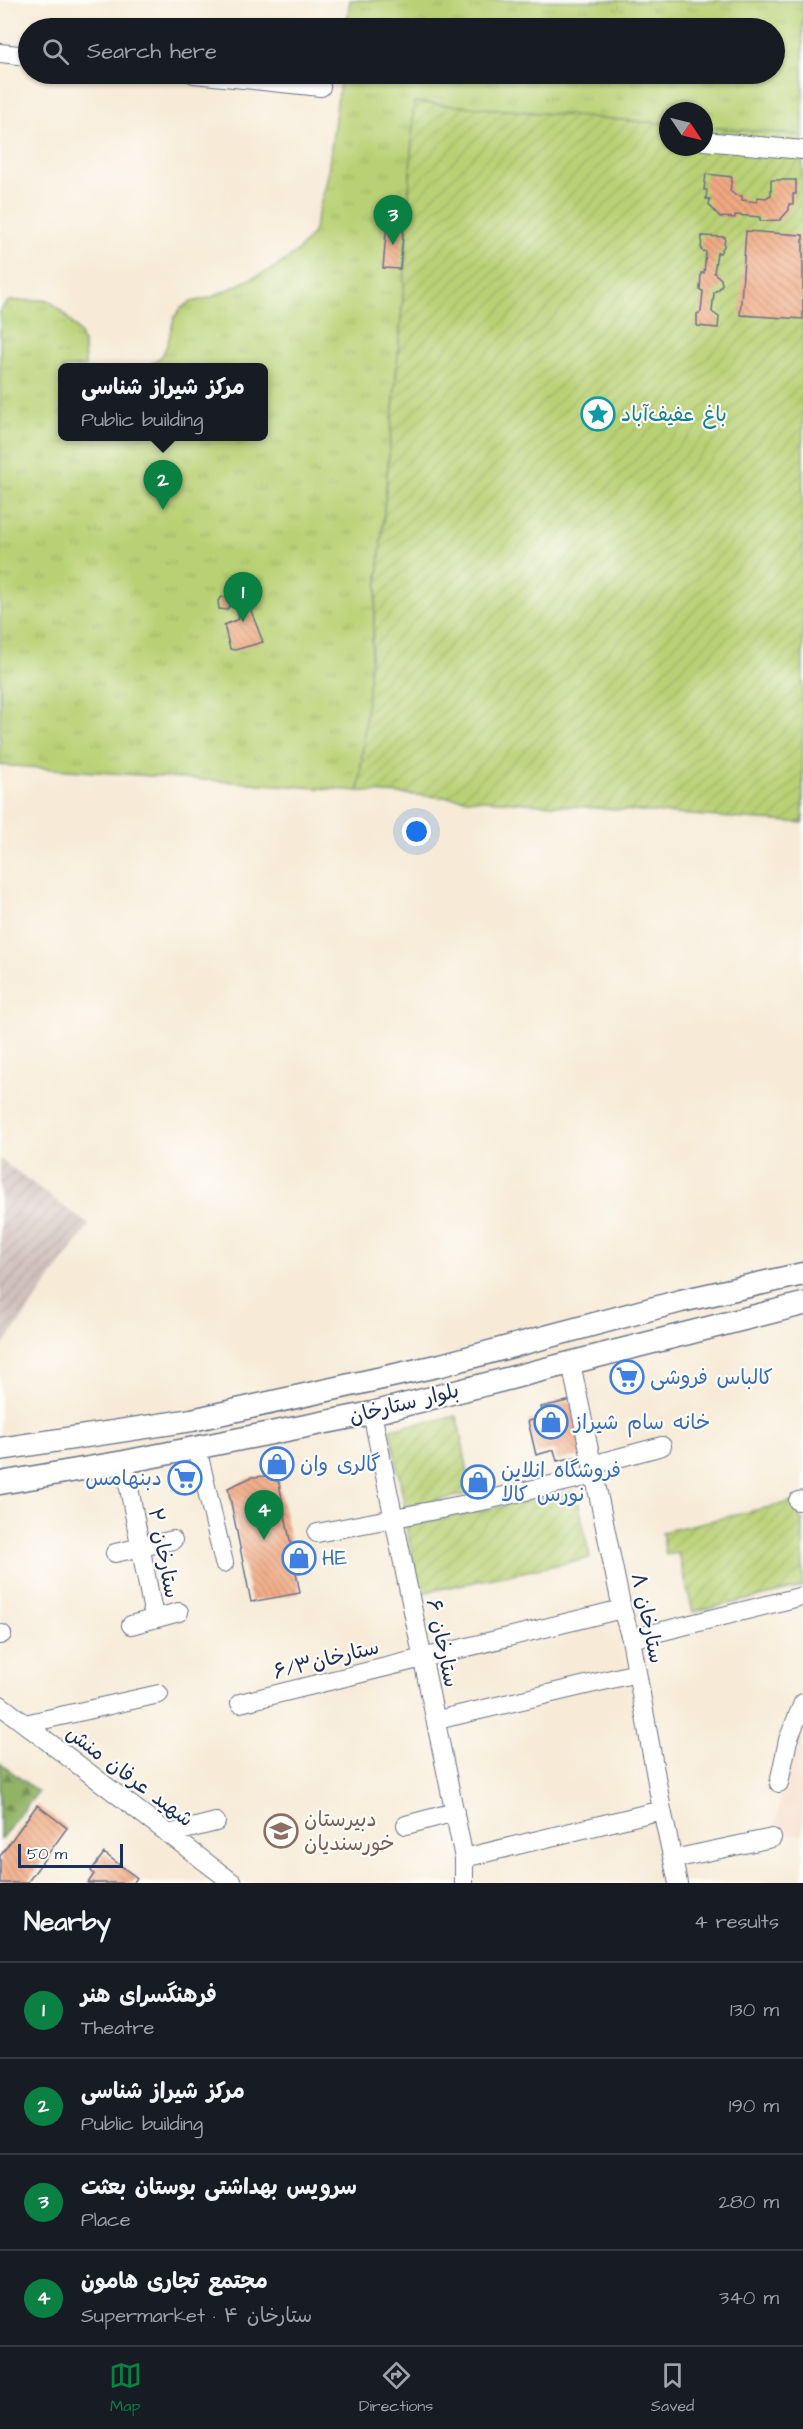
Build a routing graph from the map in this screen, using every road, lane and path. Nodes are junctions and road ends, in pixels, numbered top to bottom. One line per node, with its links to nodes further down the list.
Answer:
1 (0, 53): 2 (street)
2 (18, 55)
3 (292, 84): 4 (street)
4 (321, 87)
5 (713, 142): 6 (street)
6 (803, 150)
7 (803, 1274): 13 (main road, بلوار ستارخان)
8 (802, 1310): 9 (main road, بلوار ستارخان)
9 (572, 1364): 10 (main road, بلوار ستارخان); 15 (street, ستارخان ۸)
10 (372, 1413): 12 (main road, بلوار ستارخان); 17 (street, ستارخان ۶)
11 (662, 1446): 15 (street)
12 (197, 1448): 14 (main road, بلوار ستارخان); 22 (street)
13 (0, 1449)
14 (124, 1462): 16 (main road, بلوار ستارخان); 20 (street, ۲ ستارخان)
15 (593, 1470): 17 (street); 24 (street, ستارخان ۸)
16 (0, 1482)
17 (394, 1516): 18 (street); 29 (street, ستارخان ۶)
18 (317, 1533)
19 (173, 1540): 20 (street)
20 (140, 1547): 21 (street); 26 (street, ۲ ستارخان)
21 (115, 1553)
22 (224, 1563)
23 (803, 1596): 28 (street)
24 (622, 1609): 28 (street, ستارخان ۸); 29 (street, ستارخان۶/۳)
25 (178, 1612): 26 (street)
26 (154, 1617): 27 (street)
27 (130, 1625)
28 (631, 1639): 30 (street, ستارخان ۸)
29 (423, 1658): 32 (street, ستارخان۶/۳); 35 (street, ستارخان ۶)
30 (637, 1673): 35 (street); 38 (street, ستارخان ۸)
31 (159, 1694): 36 (street)
32 (240, 1703)
33 (803, 1703): 37 (street)
34 (0, 1705): 36 (street, شهید عرفان منش)
35 (437, 1720): 39 (street, ستارخان ۶)
36 (25, 1724): 42 (street, شهید عرفان منش)
37 (779, 1783)
38 (662, 1810): 44 (street); 45 (street, ستارخان ۸)
39 (454, 1812): 41 (street); 44 (street, ستارخان ۶)
40 (216, 1822): 42 (street)
41 (406, 1825)
42 (168, 1834): 46 (street, شهید عرفان منش)
43 (772, 1838): 45 (street)
44 (465, 1858): 47 (street, ستارخان ۶)
45 (673, 1859): 48 (street, ستارخان ۸)
46 (233, 1883)
47 (464, 1883)
48 (678, 1883)

